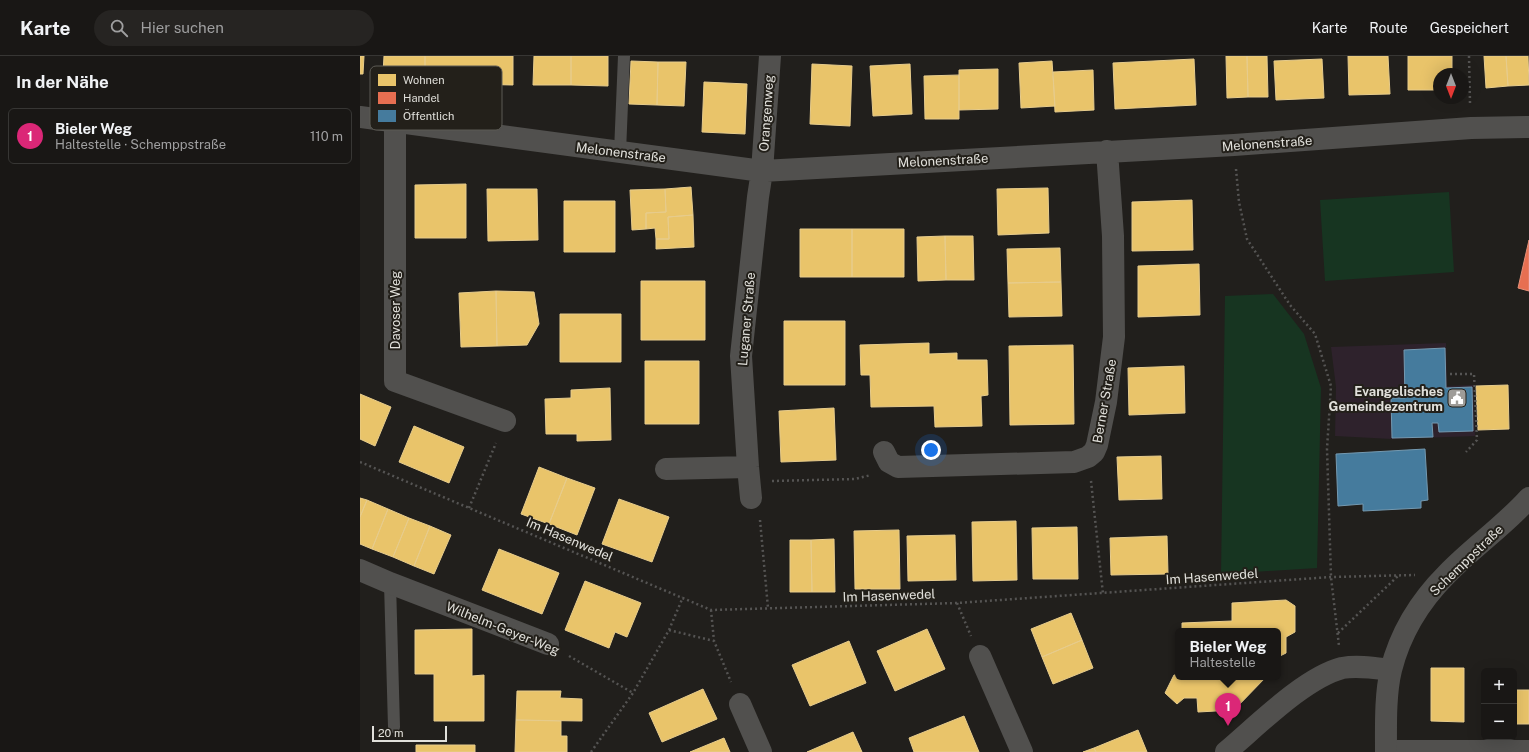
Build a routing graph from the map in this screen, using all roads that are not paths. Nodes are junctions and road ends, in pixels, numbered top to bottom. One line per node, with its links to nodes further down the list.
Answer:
1 (624, 56): 9 (lane)
2 (770, 56): 10 (street, Orangenweg)
3 (360, 118): 4 (street, Melonenstraße)
4 (370, 119)
5 (1529, 127): 8 (street, Melonenstraße)
6 (395, 130): 11 (street, Davoser Weg)
7 (449, 130): 9 (street, Melonenstraße)
8 (1107, 151): 10 (street, Melonenstraße); 12 (street, Berner Straße)
9 (620, 152): 10 (street, Melonenstraße)
10 (762, 171): 13 (street, Luganer Straße)
11 (505, 421)
12 (891, 460)
13 (666, 470)
14 (1529, 498): 19 (street, Schemppstraße)
15 (360, 570): 16 (street, Wilhelm-Geyer-Weg)
16 (390, 583): 17 (street, Wilhelm-Geyer-Weg); 21 (lane)
17 (548, 644)
18 (980, 656): 24 (street)
19 (1391, 670): 25 (street); 26 (street, Schemppstraße)
20 (740, 704): 23 (street)
21 (394, 727)
22 (1529, 751): 26 (street)
23 (761, 752)
24 (1022, 752)
25 (1226, 752)
26 (1386, 752)

